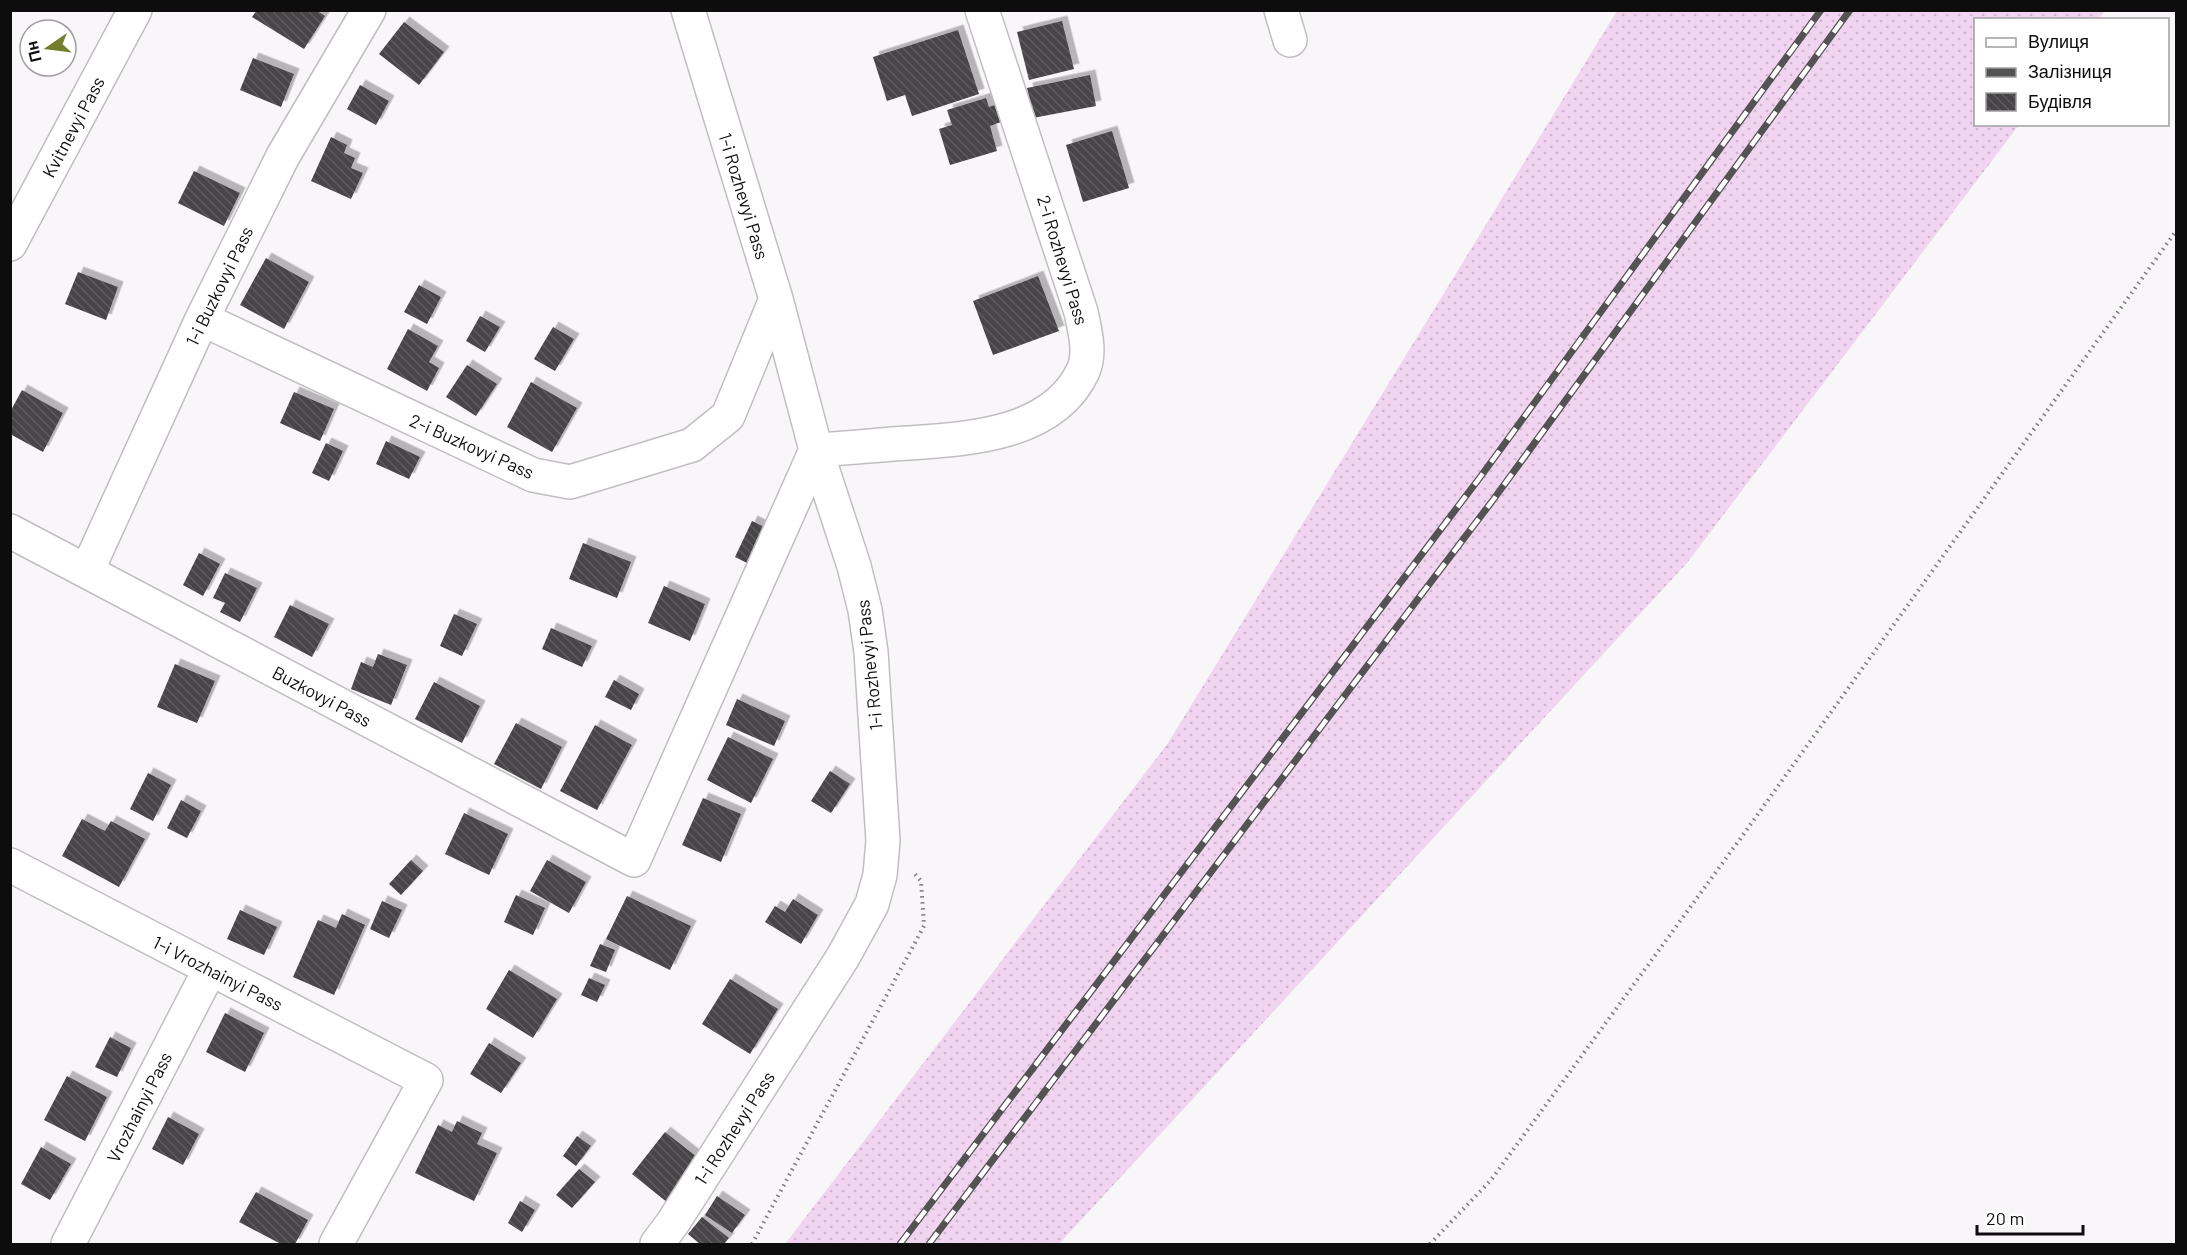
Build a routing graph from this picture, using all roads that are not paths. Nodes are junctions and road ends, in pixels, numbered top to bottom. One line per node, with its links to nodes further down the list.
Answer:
1 (135, 10): 5 (street, Kvitnevyi Pass)
2 (369, 10): 7 (street, 1-i Buzkovyi Pass)
3 (688, 10): 6 (street, 1-i Rozhevyi Pass)
4 (982, 10): 8 (street, 2-i Rozhevyi Pass)
5 (10, 244)
6 (776, 298): 7 (street, 2-i Buzkovyi Pass); 8 (street, 1-i Rozhevyi Pass)
7 (202, 319): 10 (street, 1-i Buzkovyi Pass)
8 (816, 450): 10 (street, Buzkovyi Pass); 15 (street, 1-i Rozhevyi Pass)
9 (10, 531): 10 (street, Buzkovyi Pass)
10 (87, 571)
11 (10, 865): 12 (street, 1-i Vrozhainyi Pass)
12 (210, 969): 13 (street, Vrozhainyi Pass); 14 (street, 1-i Vrozhainyi Pass)
13 (68, 1245)
14 (336, 1245)
15 (657, 1245)

